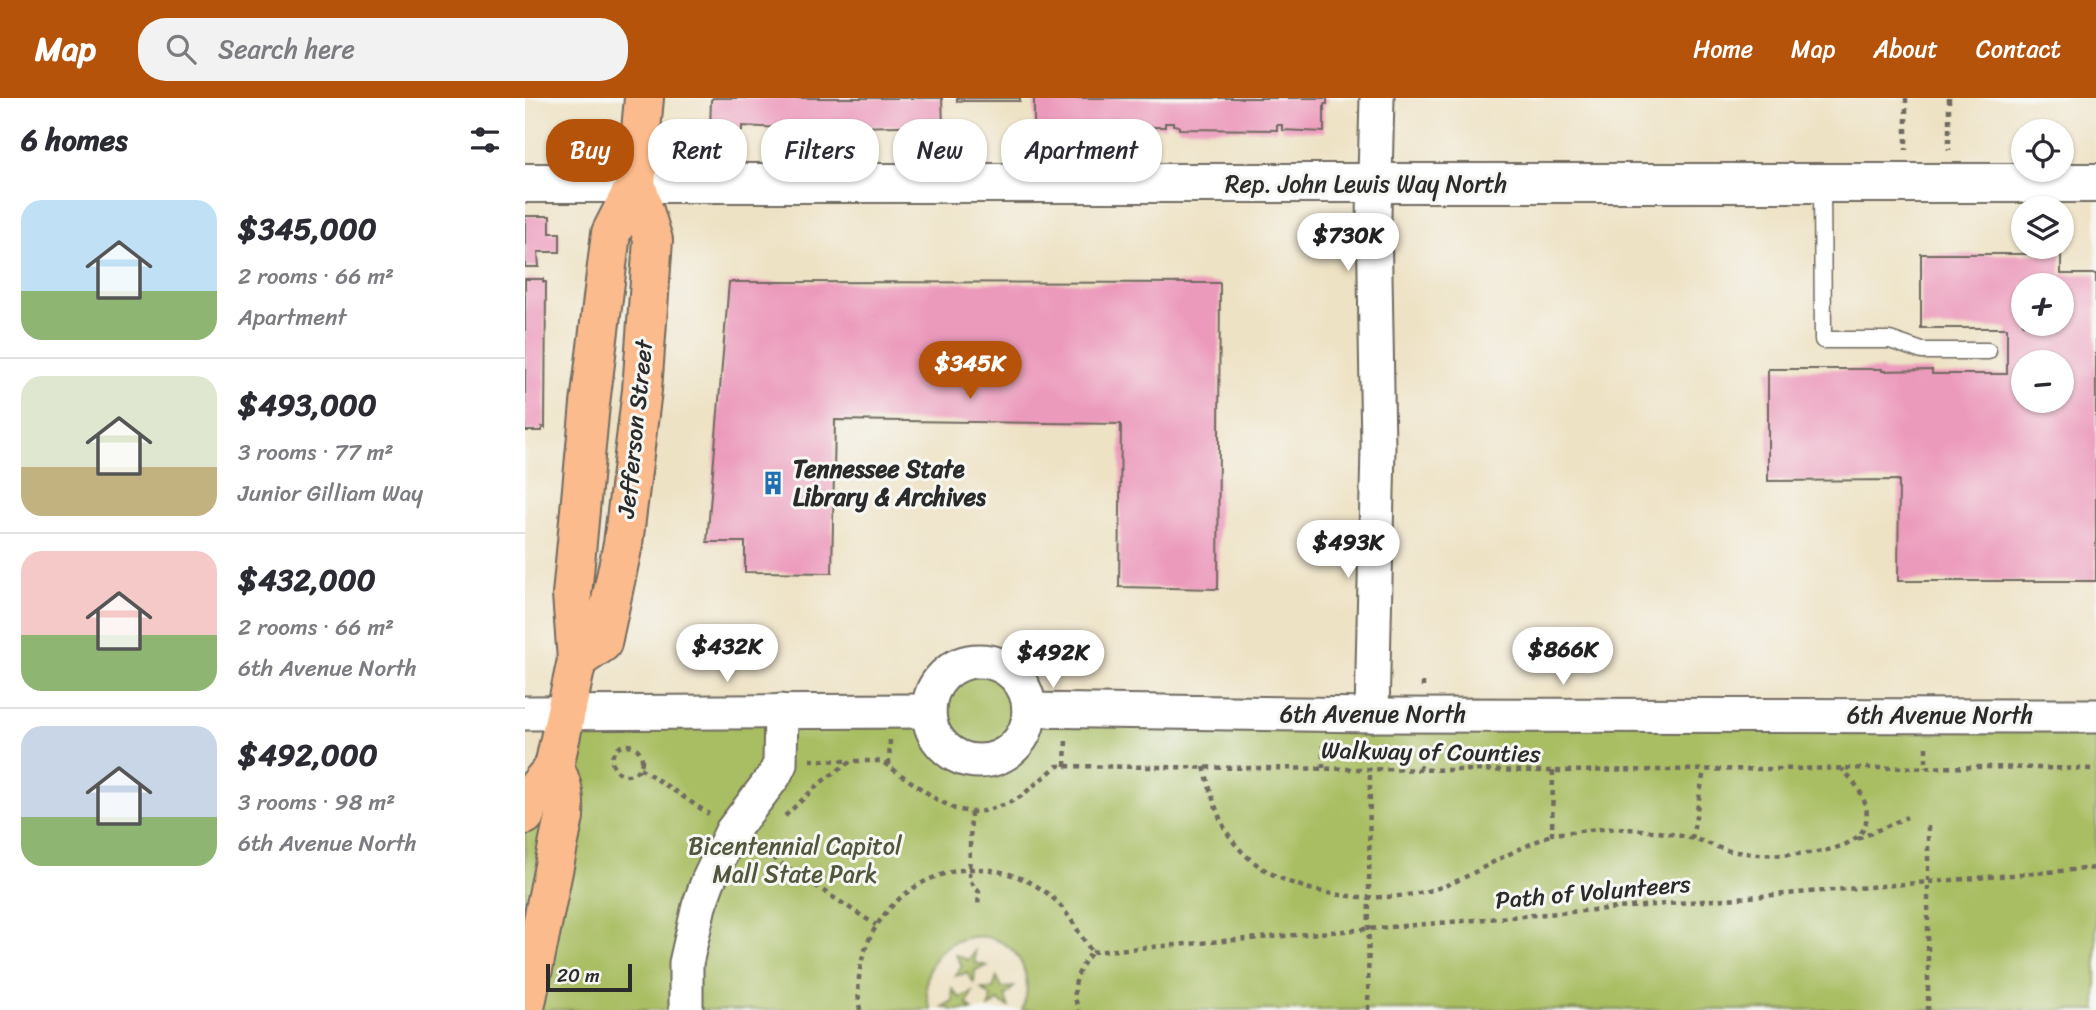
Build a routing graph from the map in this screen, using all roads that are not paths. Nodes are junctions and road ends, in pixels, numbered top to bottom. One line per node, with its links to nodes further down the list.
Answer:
1 (645, 98): 6 (main road, Jefferson Street)
2 (1377, 98): 7 (street)
3 (525, 183): 6 (street, Rep. John Lewis Way North)
4 (1822, 183): 5 (street, Rep. John Lewis Way North); 7 (street, Rep. John Lewis Way North); 8 (lane)
5 (2096, 183)
6 (636, 184): 7 (street, Rep. John Lewis Way North); 9 (main road, Jefferson Street); 9 (main road, Jefferson Street)
7 (1375, 184): 15 (street)
8 (1988, 351)
9 (577, 660): 13 (main road, Jefferson Street)
10 (781, 710): 11 (street); 13 (street); 20 (street)
11 (929, 710): 12 (street); 12 (street)
12 (1029, 710): 15 (street, 6th Avenue North)
13 (565, 712): 14 (street); 17 (main road, Jefferson Street)
14 (525, 713)
15 (1372, 715): 16 (street, 6th Avenue North)
16 (2096, 716)
17 (554, 767): 18 (main road, Jefferson Street); 19 (main road, Jefferson Street)
18 (525, 814)
19 (525, 1008)
20 (686, 1010)

